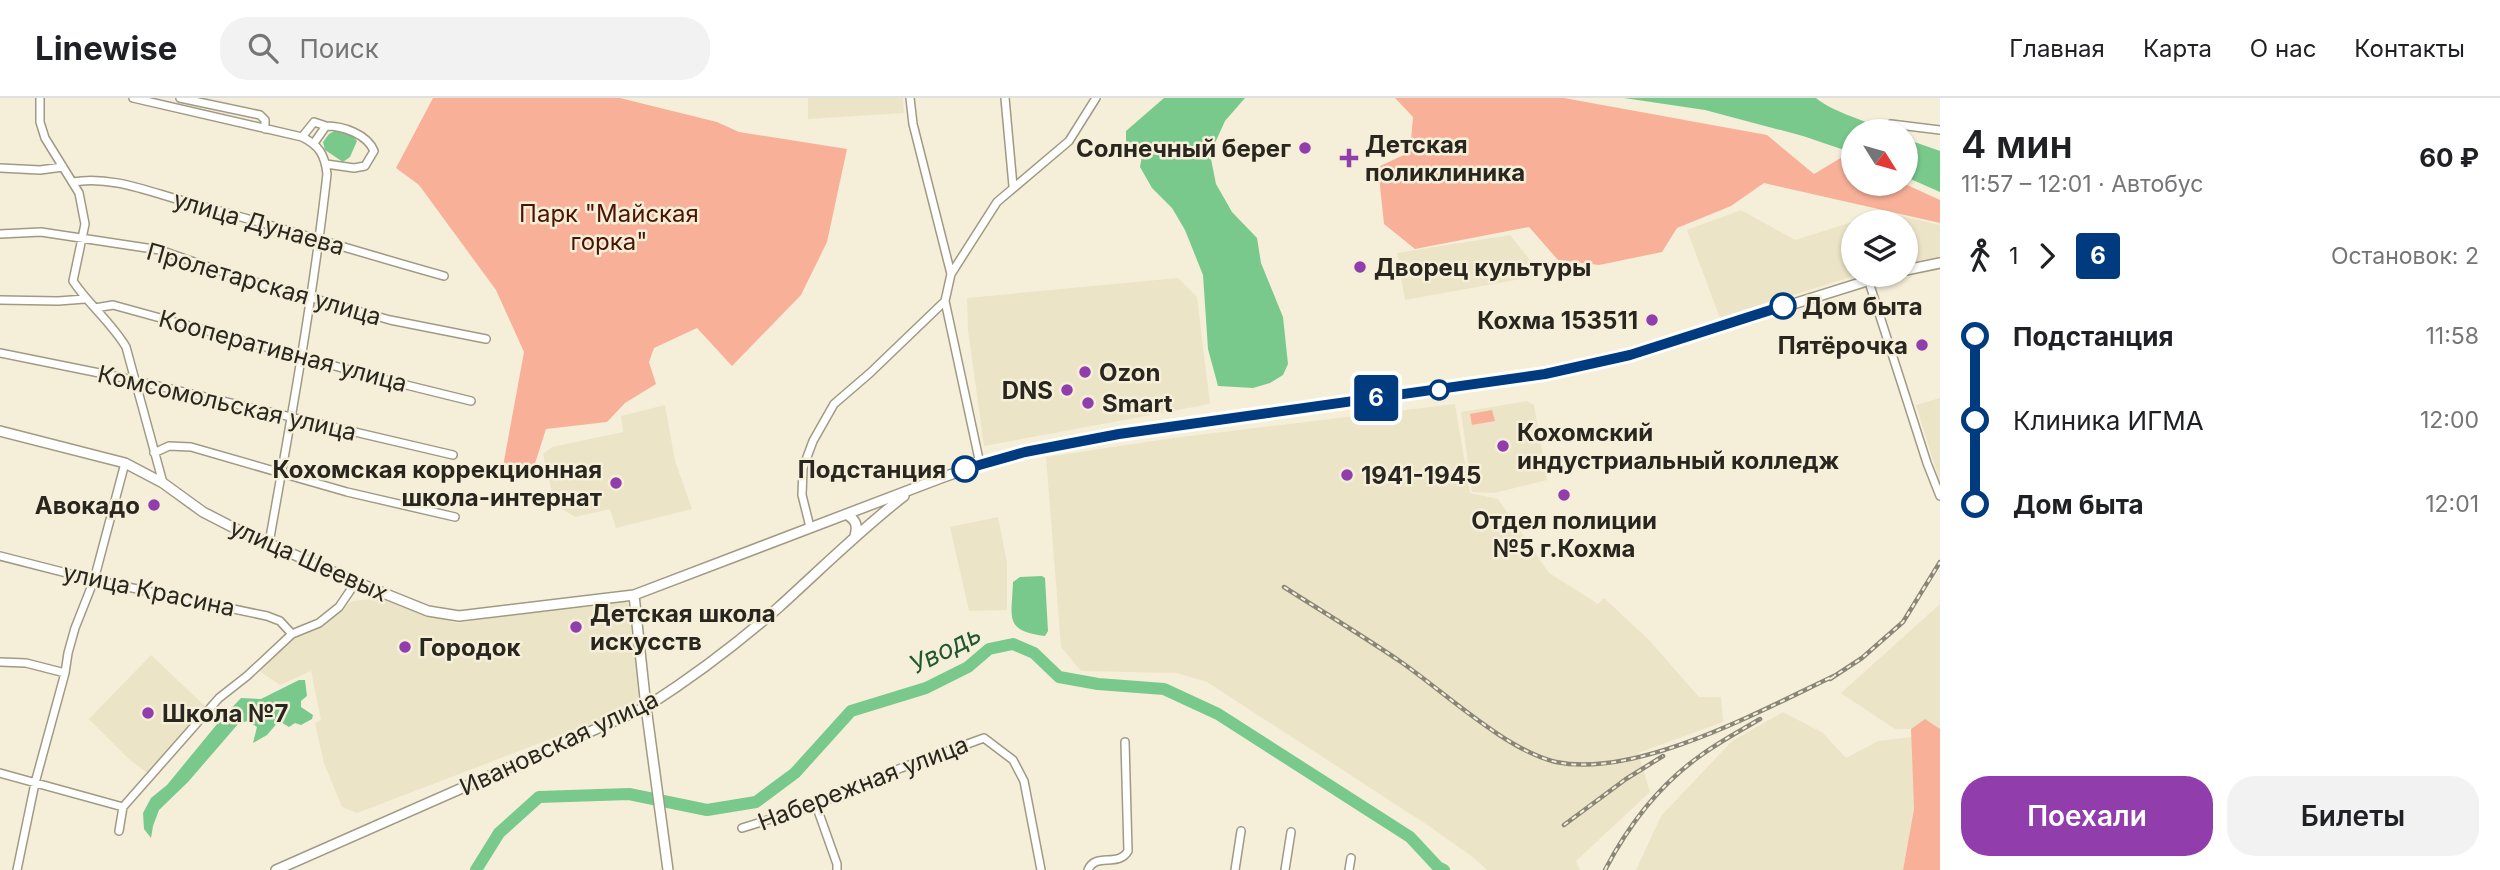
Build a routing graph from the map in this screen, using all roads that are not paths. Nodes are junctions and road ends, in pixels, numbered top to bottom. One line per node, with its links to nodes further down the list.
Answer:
1 (40, 98): 15 (street)
2 (133, 98): 9 (street)
3 (180, 98): 9 (street)
4 (910, 98): 23 (street)
5 (1005, 98): 17 (street)
6 (1096, 98): 17 (street)
7 (326, 126): 11 (street); 12 (street); 13 (street)
8 (1918, 127): 10 (street)
9 (265, 129): 11 (street)
10 (1940, 130)
11 (302, 137): 12 (street)
12 (314, 143): 13 (street)
13 (326, 164): 20 (street)
14 (0, 167): 15 (street)
15 (64, 167): 16 (street)
16 (73, 182): 19 (street); 20 (street, улица Дунаева)
17 (1013, 186): 23 (street)
18 (0, 234): 19 (street, Пролетарская улица)
19 (82, 239): 27 (street, Пролетарская улица); 28 (street)
20 (320, 240): 24 (street, улица Дунаева); 27 (street)
21 (1940, 263): 22 (main road)
22 (1918, 268)
23 (951, 274): 30 (street)
24 (444, 276)
25 (1843, 287): 42 (main road, Ивановская улица)
26 (1871, 287): 46 (street)
27 (310, 297): 32 (street, Пролетарская улица); 34 (street)
28 (85, 299): 29 (street); 31 (street)
29 (0, 300)
30 (945, 301): 42 (street); 49 (street)
31 (95, 308): 34 (street, Кооперативная улица); 35 (street)
32 (486, 340)
33 (0, 353): 35 (street, Комсомольская улица)
34 (303, 356): 36 (street, Кооперативная улица); 37 (street)
35 (135, 381): 37 (street, Комсомольская улица); 39 (street)
36 (471, 401)
37 (293, 417): 40 (street, Комсомольская улица); 43 (street)
38 (0, 431): 41 (main road, улица Шеевых)
39 (154, 453): 43 (street); 44 (street)
40 (453, 455)
41 (125, 463): 44 (main road, улица Шеевых); 53 (street)
42 (980, 464): 45 (main road, Ивановская улица)
43 (282, 472): 48 (street); 51 (street)
44 (163, 483): 51 (main road, улица Шеевых)
45 (911, 491): 47 (main road, Ивановская улица); 50 (main road, Ивановская улица)
46 (1940, 496)
47 (846, 514): 49 (main road, Ивановская улица); 50 (main road)
48 (455, 517)
49 (810, 527): 55 (main road, Ивановская улица)
50 (855, 536): 59 (main road, Ивановская улица)
51 (269, 543): 54 (main road, улица Шеевых)
52 (0, 556): 53 (street, улица Красина)
53 (93, 580): 56 (street, улица Красина); 58 (street)
54 (356, 582): 55 (main road, улица Шеевых); 56 (street)
55 (634, 595): 59 (main road)
56 (292, 634): 64 (street)
57 (0, 662): 58 (street)
58 (65, 673): 62 (street)
59 (646, 707): 71 (main road, Ивановская улица); 72 (main road)
60 (1125, 742): 75 (street)
61 (0, 773): 62 (street)
62 (36, 783): 64 (street); 70 (street)
63 (816, 805): 65 (street, Набережная улица); 73 (street); 74 (street, Набережная улица)
64 (123, 807): 66 (street)
65 (743, 828)
66 (119, 831)
67 (1241, 831): 76 (street)
68 (1291, 832): 77 (street)
69 (1351, 858): 78 (street)
70 (17, 870)
71 (276, 870)
72 (668, 870)
73 (836, 870)
74 (1041, 870)
75 (1088, 870)
76 (1235, 870)
77 (1285, 870)
78 (1349, 870)

